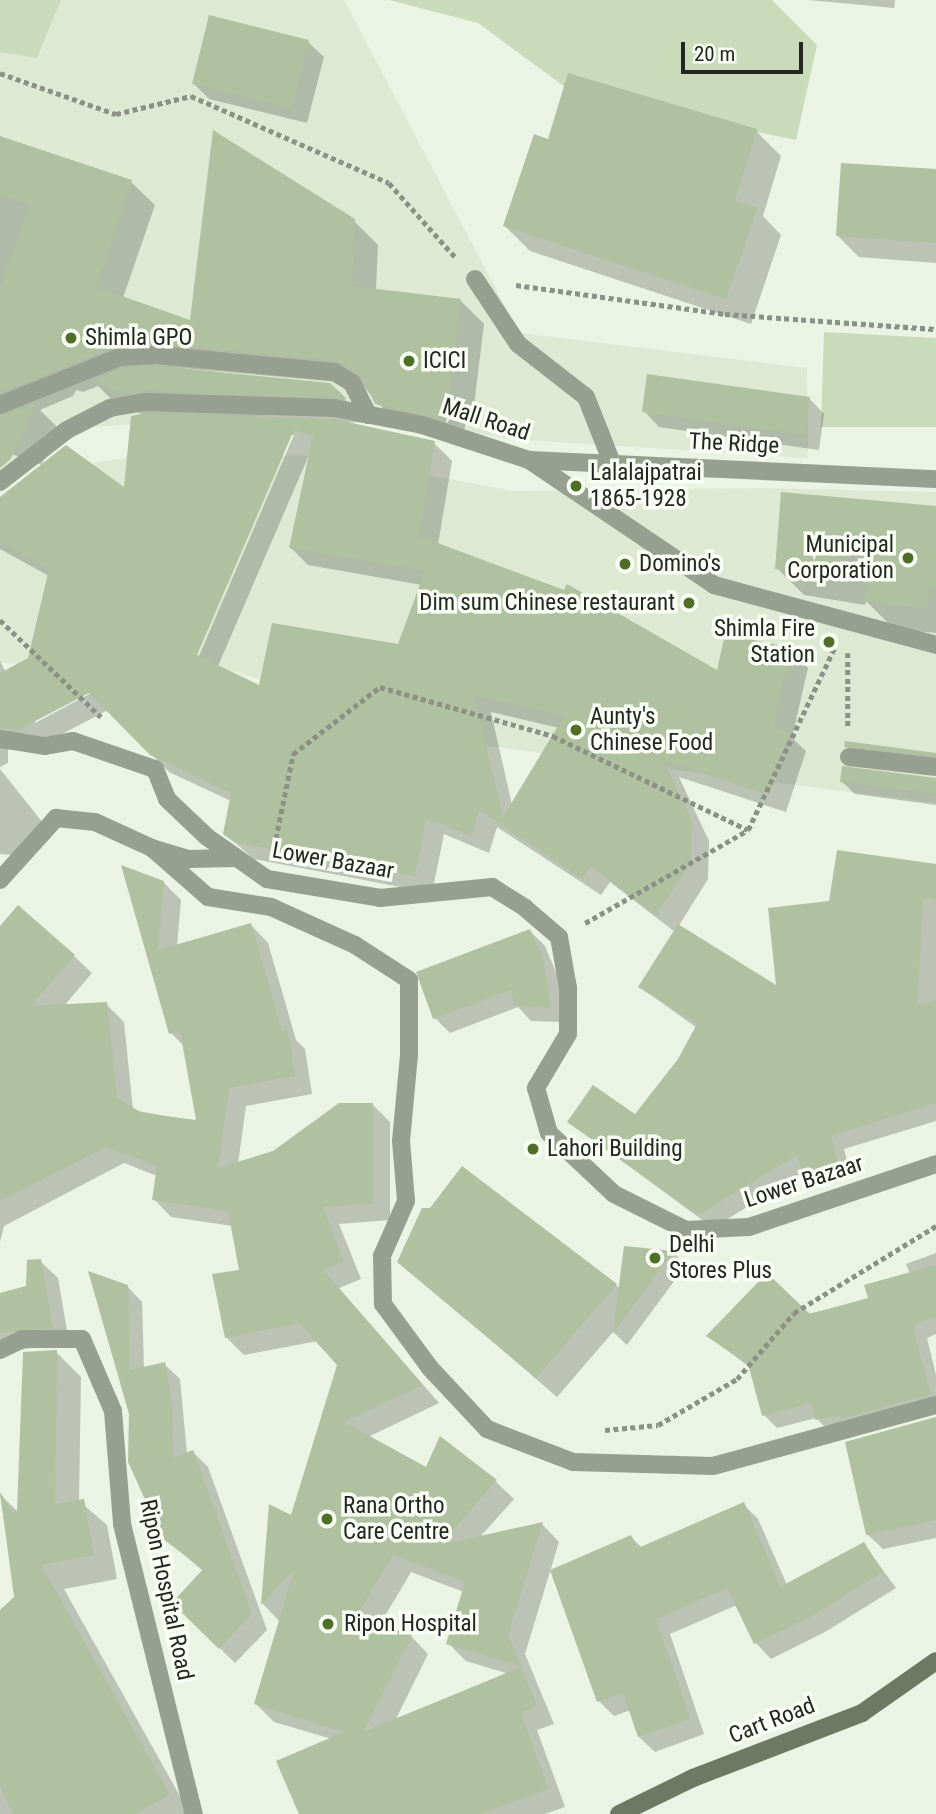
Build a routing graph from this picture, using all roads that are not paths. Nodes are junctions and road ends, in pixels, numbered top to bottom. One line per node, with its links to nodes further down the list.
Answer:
1 (475, 279): 5 (street)
2 (0, 405): 3 (street)
3 (368, 415): 4 (street, Mall Road); 7 (street, Mall Road)
4 (529, 460): 5 (street, The Ridge); 8 (street, Mall Road)
5 (612, 463): 6 (street, The Ridge)
6 (936, 479)
7 (0, 482)
8 (936, 645)
9 (0, 738): 13 (street, Lower Bazaar)
10 (849, 757): 11 (street)
11 (936, 767)
12 (152, 848): 13 (street); 14 (street); 17 (street)
13 (235, 858): 15 (street, Lower Bazaar)
14 (0, 880)
15 (936, 1164)
16 (0, 1350): 19 (street, Ripon Hospital Road)
17 (936, 1405)
18 (936, 1661): 20 (main road, Cart Road)
19 (194, 1814)
20 (619, 1814)

